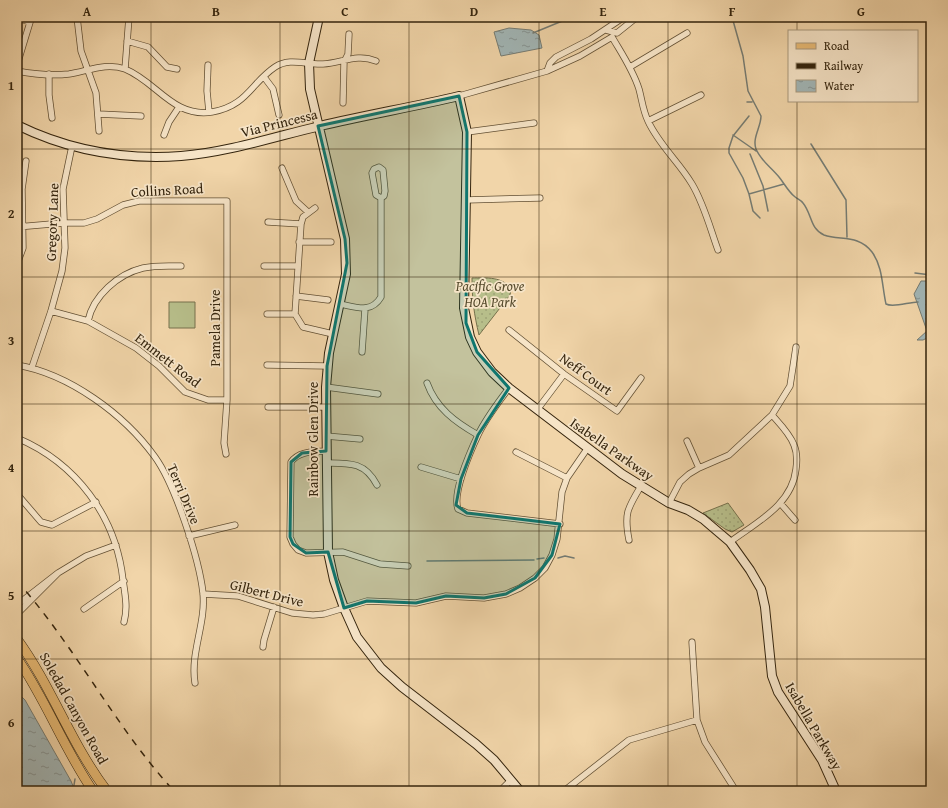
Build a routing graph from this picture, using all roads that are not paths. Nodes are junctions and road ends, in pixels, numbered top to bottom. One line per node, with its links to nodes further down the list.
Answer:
1 (77, 17): 19 (street)
2 (129, 17): 10 (street)
3 (319, 17): 13 (street, Rainbow Glen Drive)
4 (624, 17): 7 (street)
5 (637, 17): 7 (street)
6 (17, 18): 15 (street)
7 (606, 30): 21 (street)
8 (687, 33): 16 (street)
9 (349, 34): 11 (street)
10 (127, 41): 17 (street); 18 (street)
11 (346, 58): 12 (street); 13 (street); 26 (street)
12 (376, 61)
13 (309, 63): 23 (street); 36 (street, Rainbow Glen Drive)
14 (208, 65): 28 (street)
15 (17, 66)
16 (630, 67): 21 (street, Via Princessa); 33 (street)
17 (125, 69): 19 (street); 27 (street)
18 (177, 69)
19 (88, 70): 22 (street); 29 (street)
20 (17, 71): 22 (street)
21 (547, 71): 25 (street, Via Princessa)
22 (49, 74): 32 (street)
23 (264, 77): 28 (street); 30 (street)
24 (701, 95): 33 (street)
25 (459, 96): 36 (street, Via Princessa); 38 (street, Isabella Parkway)
26 (343, 103)
27 (179, 107): 28 (street); 39 (street)
28 (210, 112)
29 (98, 114): 31 (street); 37 (street)
30 (279, 115)
31 (141, 116)
32 (52, 118)
33 (648, 121): 55 (street)
34 (534, 123): 38 (street)
35 (17, 125): 40 (street, Via Princessa)
36 (318, 126): 40 (street, Via Princessa); 62 (street, Rainbow Glen Drive)
37 (99, 131)
38 (467, 132): 45 (street, Isabella Parkway)
39 (164, 135)
40 (72, 146): 50 (street, Gregory Lane)
41 (26, 161): 52 (street)
42 (282, 168): 48 (street)
43 (381, 198): 43 (street); 63 (street)
44 (540, 198): 45 (street)
45 (466, 200): 80 (street, Isabella Parkway)
46 (227, 201): 50 (street, Collins Road); 82 (street, Pamela Drive)
47 (315, 208): 48 (street)
48 (308, 212): 51 (street)
49 (268, 222): 51 (street)
50 (63, 223): 52 (street, Collins Road); 64 (street, Gregory Lane)
51 (301, 224): 53 (street)
52 (20, 227): 56 (street)
53 (299, 242): 54 (street); 59 (street)
54 (331, 242)
55 (718, 250)
56 (17, 264)
57 (181, 266): 67 (street)
58 (264, 266): 59 (street)
59 (297, 266): 60 (street)
60 (296, 296): 61 (street); 66 (street)
61 (328, 300)
62 (340, 304): 63 (street); 69 (street, Rainbow Glen Drive)
63 (365, 309): 71 (street)
64 (51, 311): 67 (street, Emmett Road); 75 (street, Gregory Lane)
65 (267, 314): 66 (street)
66 (295, 314): 69 (street)
67 (88, 321): 82 (street, Emmett Road)
68 (509, 330): 76 (street, Neff Court)
69 (333, 334): 74 (street, Rainbow Glen Drive)
70 (796, 347): 86 (street)
71 (362, 352)
72 (17, 365): 75 (street, Terri Drive)
73 (268, 365): 74 (street)
74 (327, 366): 79 (street, Rainbow Glen Drive)
75 (32, 367): 110 (street, Terri Drive)
76 (564, 374): 77 (street, Neff Court); 85 (street)
77 (640, 378)
78 (426, 383): 87 (street)
79 (326, 387): 81 (street); 84 (street, Rainbow Glen Drive)
80 (509, 388): 85 (street, Isabella Parkway); 87 (street)
81 (378, 394)
82 (227, 400): 95 (street, Pamela Drive)
83 (268, 407): 84 (street)
84 (326, 407): 88 (street, Rainbow Glen Drive)
85 (537, 410): 92 (street, Isabella Parkway)
86 (772, 415): 98 (street); 106 (street)
87 (478, 435): 100 (street)
88 (326, 436): 90 (street); 93 (street, Rainbow Glen Drive)
89 (17, 438): 104 (street)
90 (360, 439)
91 (687, 441): 98 (street)
92 (587, 449): 99 (street, Gilbert Drive); 102 (street, Isabella Parkway)
93 (326, 451): 96 (street, Rainbow Glen Drive); 114 (street)
94 (516, 452): 99 (street)
95 (226, 454)
96 (326, 463): 101 (street); 114 (street, Rainbow Glen Drive)
97 (421, 467): 100 (street)
98 (699, 468): 105 (street)
99 (567, 478): 108 (street, Gilbert Drive)
100 (461, 479): 108 (street)
101 (378, 485)
102 (641, 486): 105 (street, Isabella Parkway); 111 (street)
103 (17, 494): 104 (street)
104 (96, 502): 113 (street)
105 (669, 503): 112 (street, Isabella Parkway)
106 (781, 504): 107 (street); 112 (street)
107 (795, 520)
108 (560, 524): 121 (street, Gilbert Drive)
109 (235, 525): 110 (street)
110 (189, 536): 118 (street, Terri Drive)
111 (629, 540)
112 (730, 542): 138 (street, Isabella Parkway)
113 (116, 545): 116 (street); 117 (street)
114 (328, 552): 115 (street); 121 (street, Rainbow Glen Drive)
115 (408, 566)
116 (58, 573): 119 (street); 123 (street)
117 (124, 581): 122 (street); 124 (street)
118 (203, 594): 120 (street, Gilbert Drive); 129 (street, Terri Drive)
119 (17, 605)
120 (274, 607): 121 (street, Gilbert Drive); 127 (street)
121 (344, 608): 131 (street, Rainbow Glen Drive)
122 (84, 609)
123 (17, 614)
124 (124, 622)
125 (17, 639): 133 (main road, Soledad Canyon Road)
126 (692, 642): 130 (street)
127 (264, 647)
128 (17, 658): 132 (main road, Soledad Canyon Road)
129 (195, 683)
130 (697, 720): 136 (street); 137 (street)
131 (511, 780): 134 (street); 135 (street, Rainbow Glen Drive)
132 (93, 791)
133 (107, 791)
134 (500, 791)
135 (520, 791)
136 (564, 791)
137 (736, 791)
138 (836, 791)

